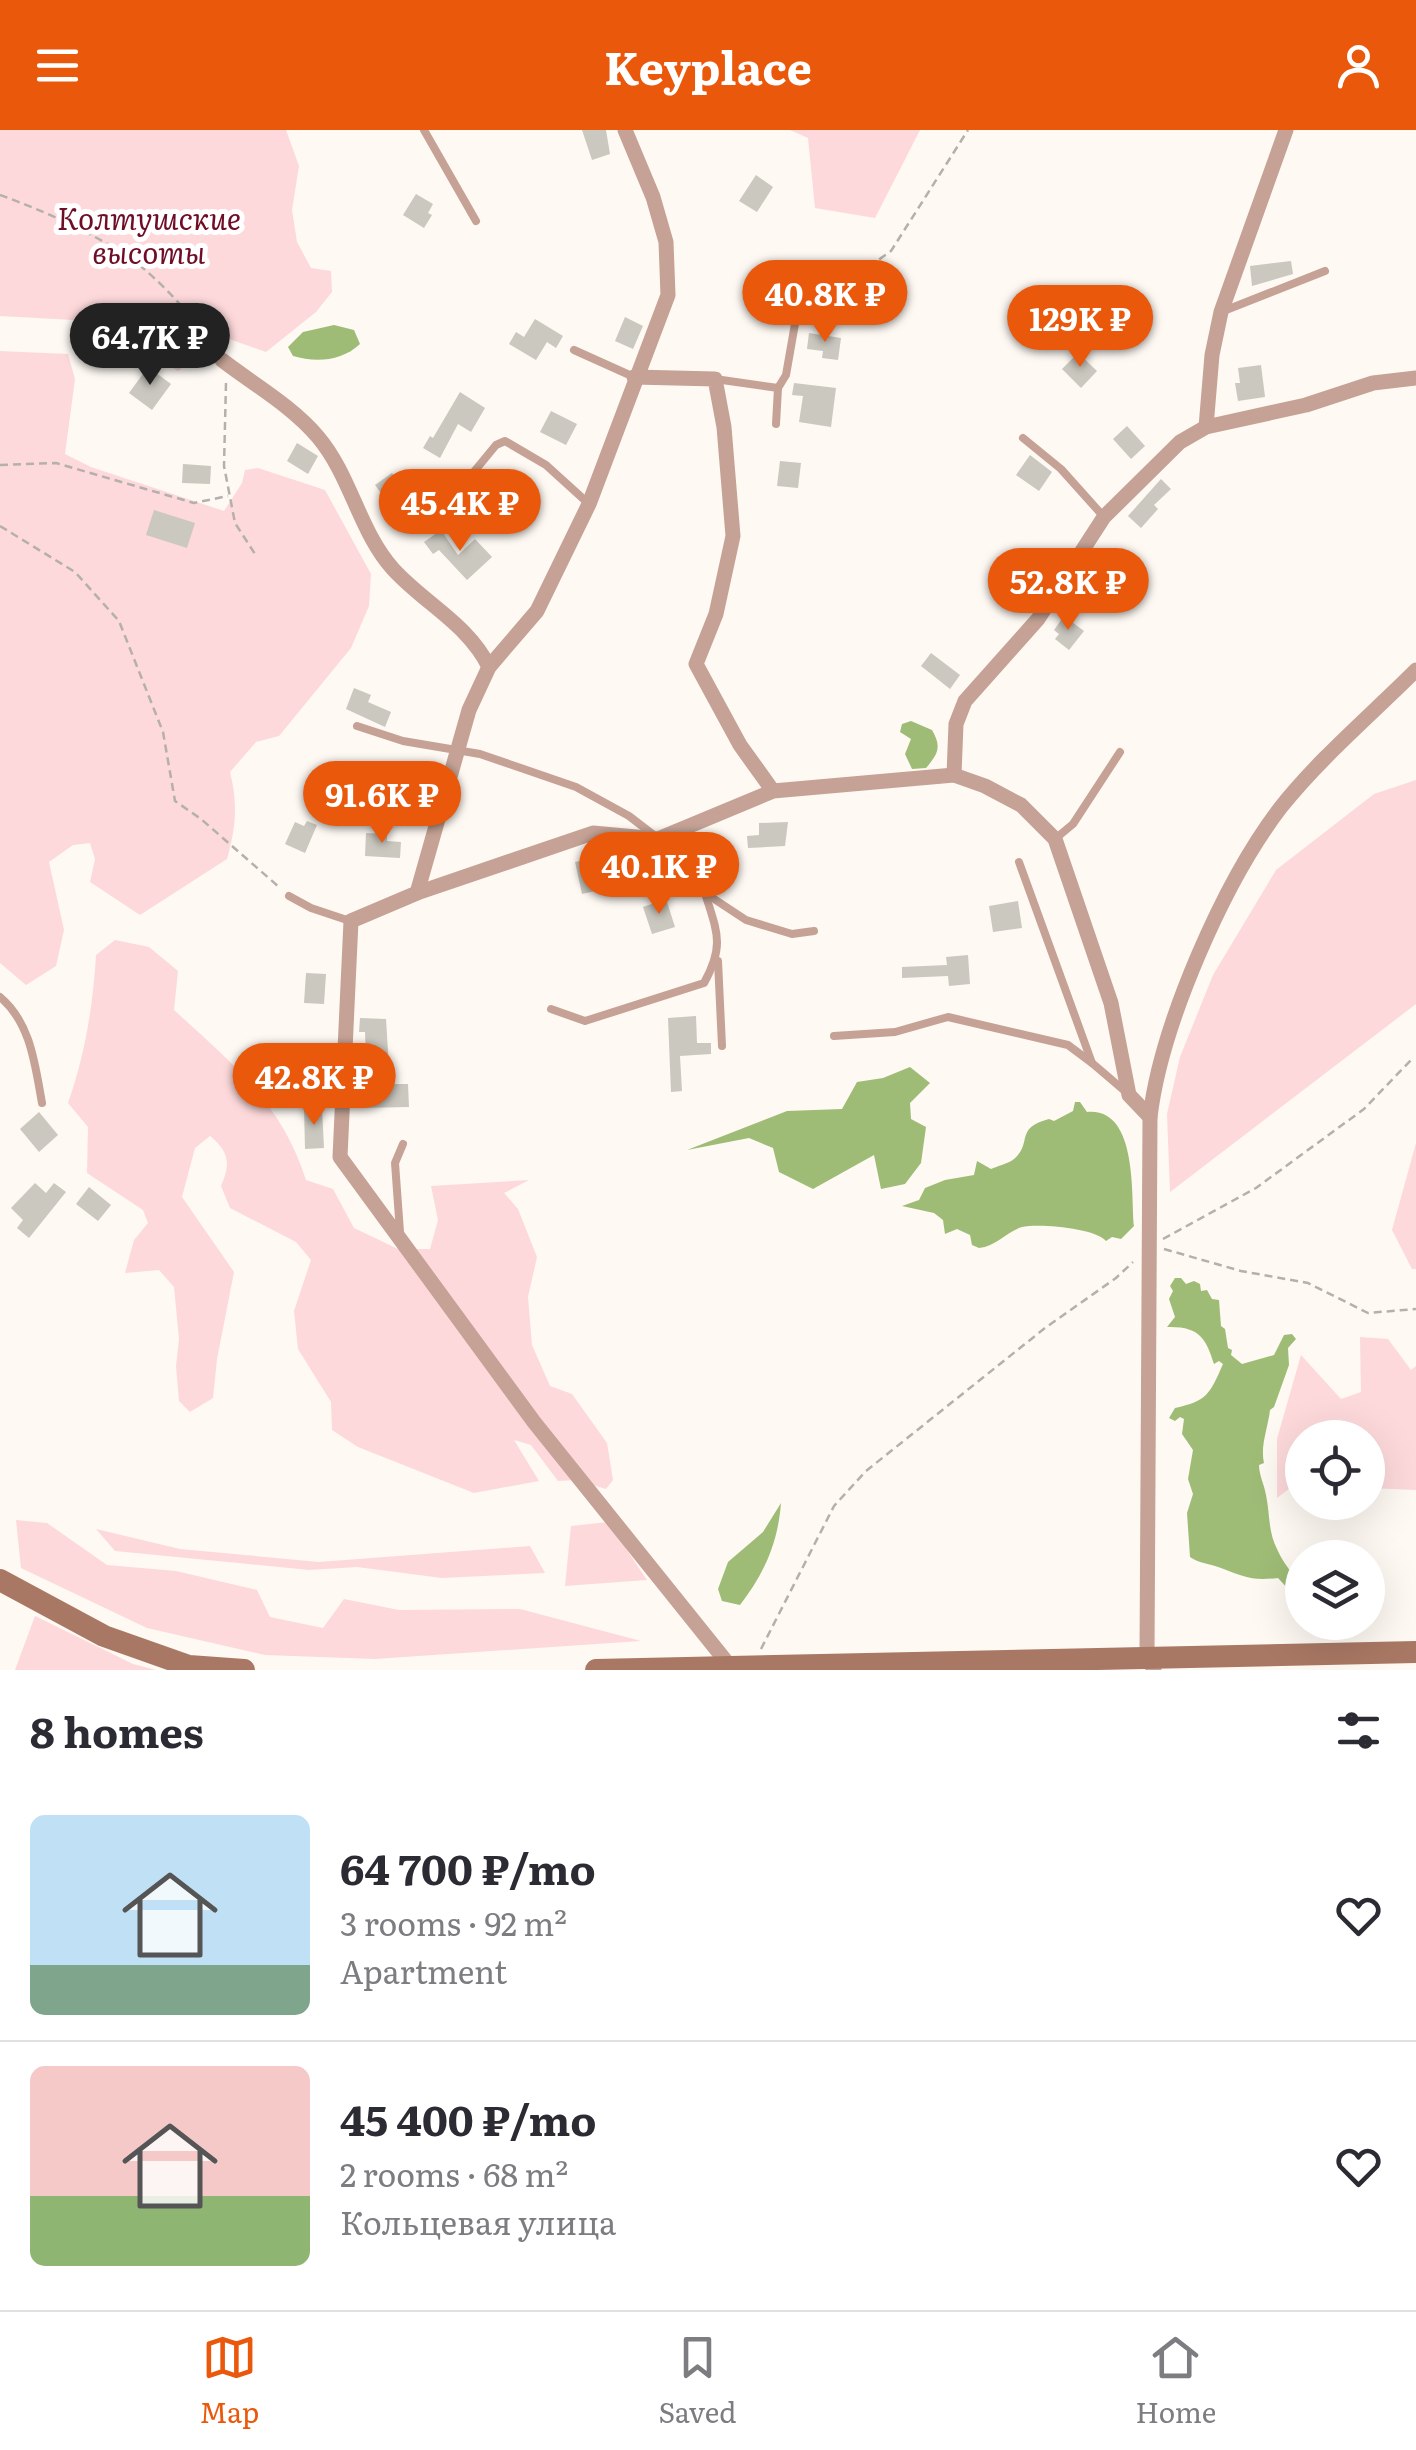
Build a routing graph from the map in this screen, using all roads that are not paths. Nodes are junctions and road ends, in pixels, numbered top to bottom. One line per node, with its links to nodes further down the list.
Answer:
1 (424, 130): 4 (lane)
2 (625, 130): 10 (street)
3 (1286, 130): 6 (street)
4 (476, 221)
5 (1325, 271): 6 (lane)
6 (1222, 312): 15 (street)
7 (796, 318): 13 (lane)
8 (574, 350): 10 (lane)
9 (222, 360): 20 (street)
10 (634, 378): 12 (street); 18 (street)
11 (1416, 378): 15 (street)
12 (715, 379): 13 (lane); 26 (street)
13 (778, 388): 14 (lane)
14 (776, 424)
15 (1206, 427): 19 (street)
16 (1024, 438): 19 (lane)
17 (468, 479): 18 (lane)
18 (589, 504): 20 (street)
19 (1104, 516): 25 (street)
20 (489, 667): 23 (street)
21 (1416, 670): 43 (street)
22 (357, 726): 23 (lane)
23 (458, 748): 28 (lane); 30 (street)
24 (1120, 752): 27 (lane)
25 (954, 775): 26 (street); 27 (street)
26 (773, 791): 28 (street)
27 (1055, 838): 41 (street)
28 (658, 839): 30 (street); 31 (lane)
29 (1019, 862): 40 (lane)
30 (417, 893): 33 (street)
31 (705, 893): 34 (lane); 35 (lane)
32 (289, 896): 33 (lane)
33 (351, 922): 45 (street)
34 (814, 930)
35 (718, 958): 37 (lane); 39 (lane)
36 (0, 997): 42 (lane)
37 (552, 1010)
38 (834, 1036): 40 (lane)
39 (722, 1046)
40 (1092, 1063): 41 (lane)
41 (1129, 1096): 43 (street)
42 (42, 1103)
43 (1150, 1118): 48 (street)
44 (402, 1144): 45 (lane)
45 (400, 1236): 49 (street)
46 (0, 1580): 50 (main road)
47 (1416, 1652): 48 (main road)
48 (1150, 1663): 49 (main road)
49 (738, 1667): 51 (main road)
50 (244, 1670)
51 (596, 1670)

